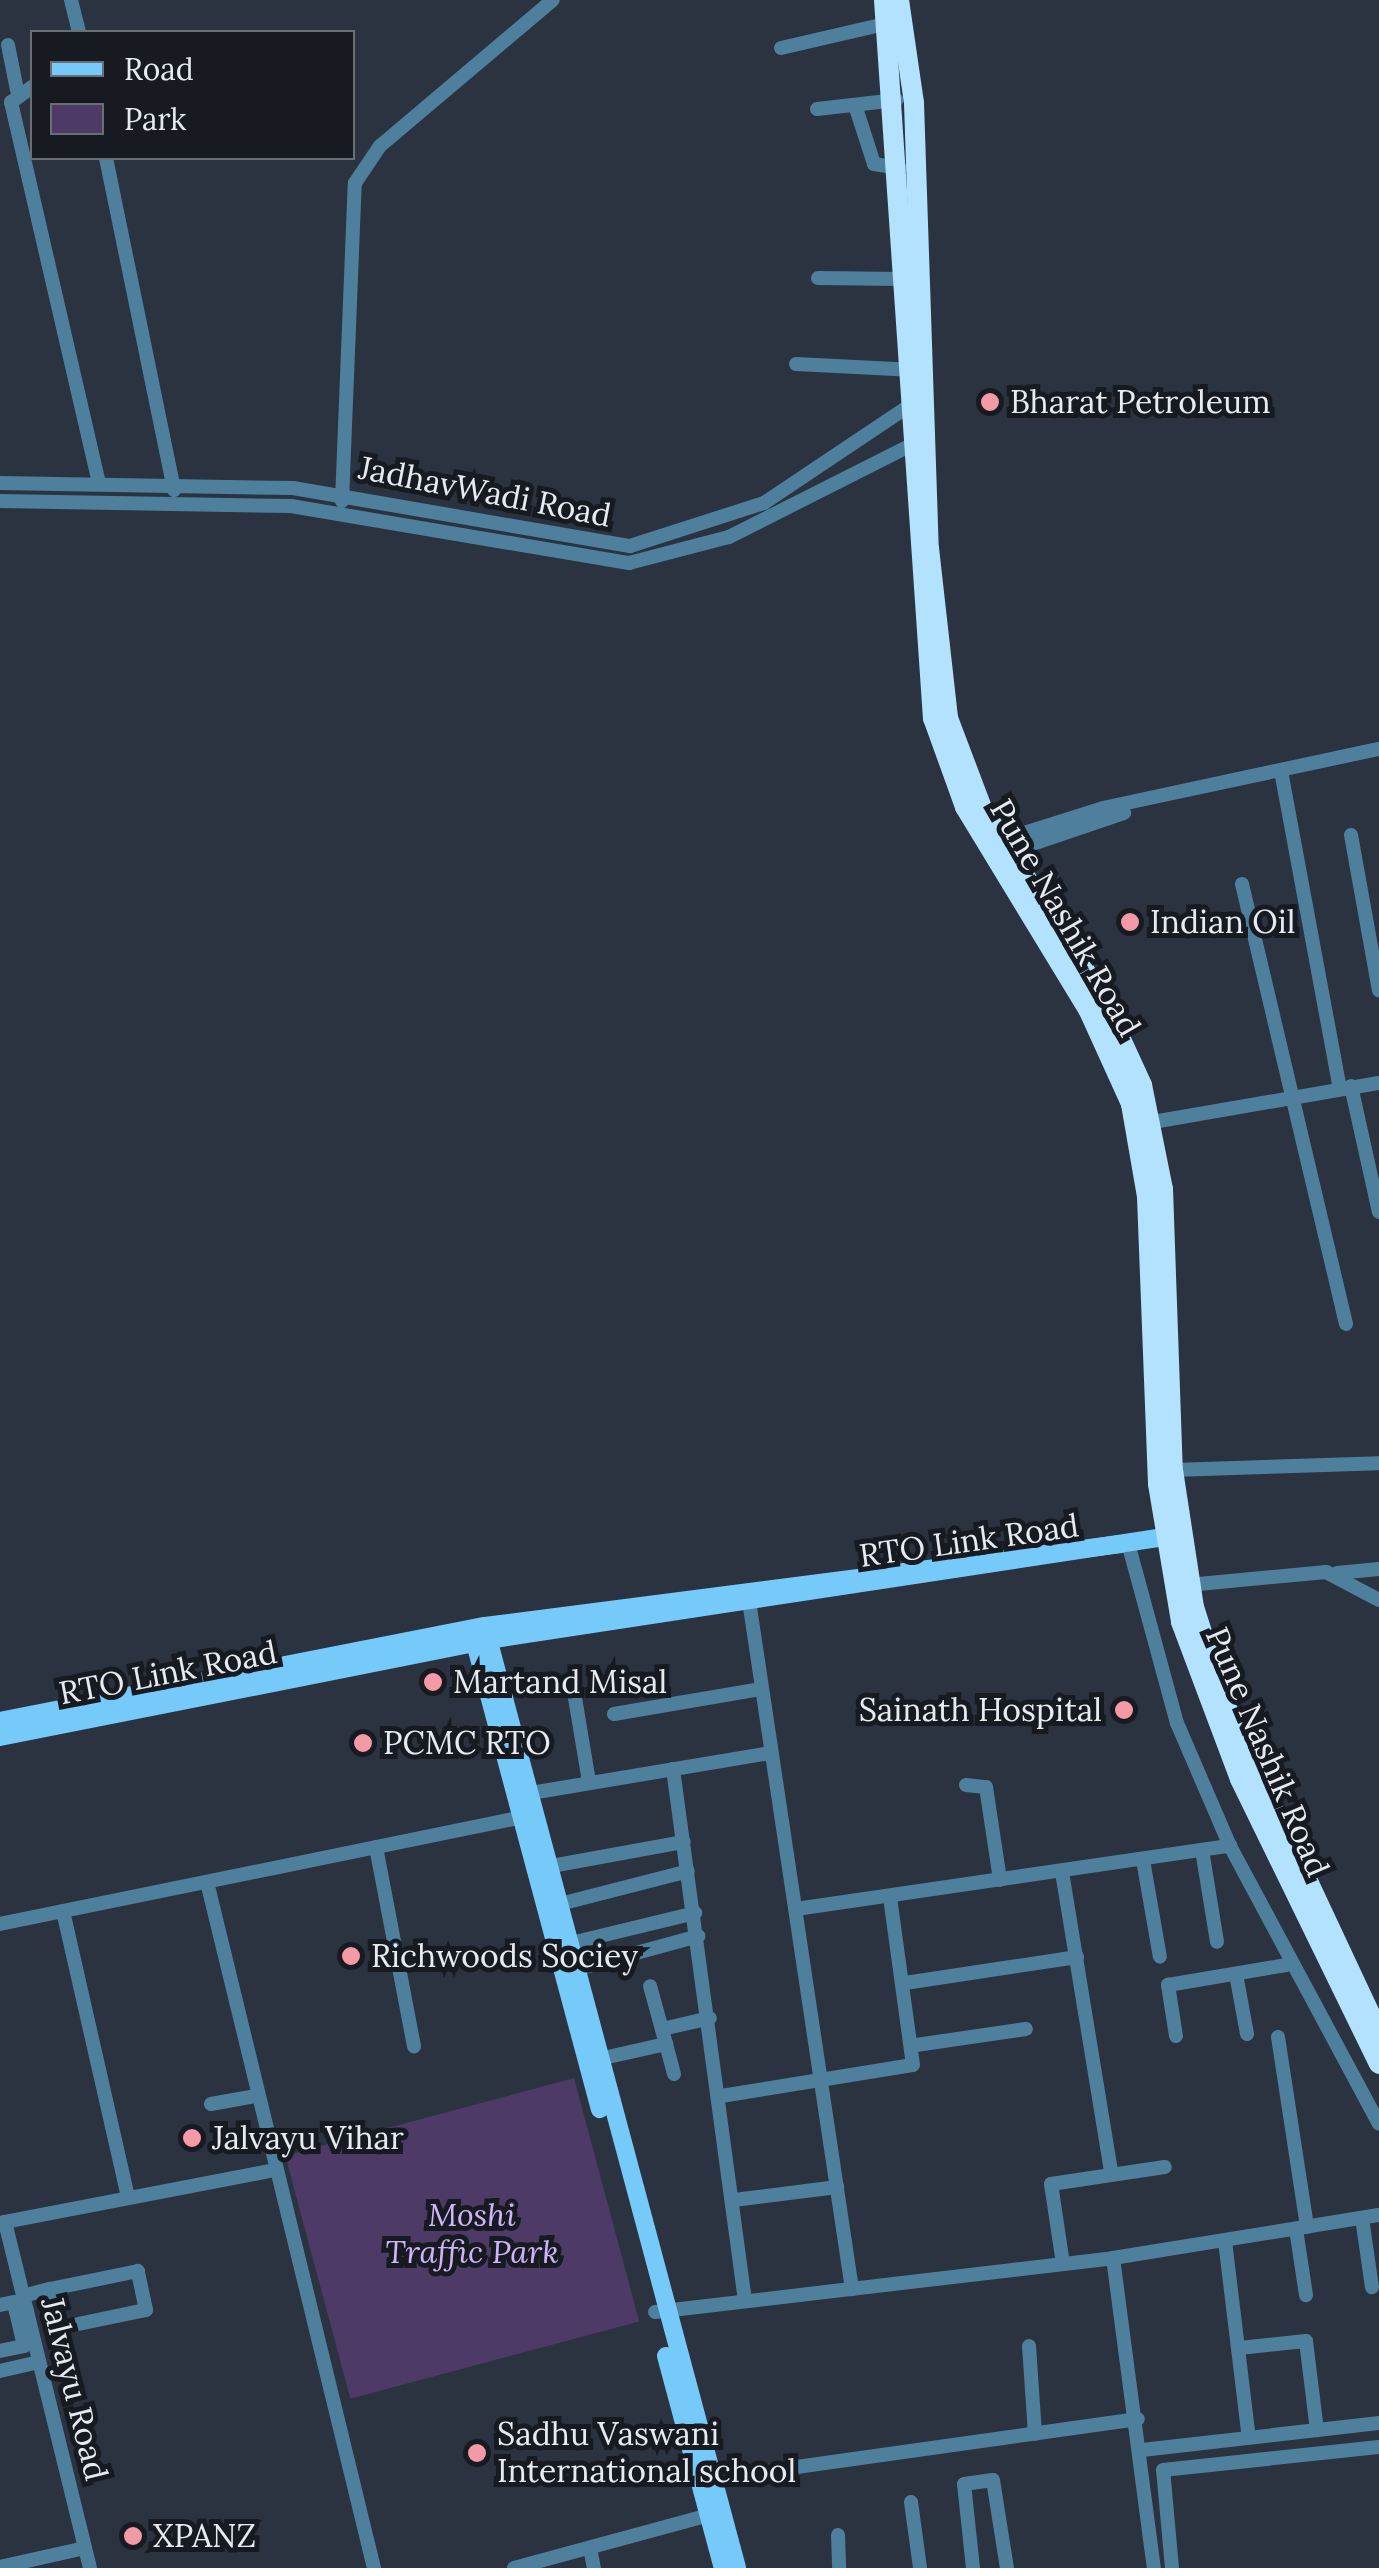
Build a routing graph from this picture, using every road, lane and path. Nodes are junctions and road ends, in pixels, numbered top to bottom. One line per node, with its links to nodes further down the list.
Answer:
1 (71, 0): 6 (street)
2 (554, 0): 24 (street)
3 (884, 0): 5 (highway, Pune Nashik Road)
4 (899, 0): 18 (highway, Pune Nashik Road)
5 (888, 23): 8 (street); 10 (highway, Pune Nashik Road)
6 (79, 30)
7 (8, 45): 9 (street)
8 (780, 48)
9 (25, 89): 23 (street)
10 (898, 99): 11 (street); 14 (highway, Pune Nashik Road)
11 (854, 104): 12 (street); 14 (street)
12 (817, 109)
13 (106, 160): 22 (street)
14 (900, 168): 16 (highway, Pune Nashik Road)
15 (818, 278): 16 (street)
16 (901, 279): 18 (highway, Pune Nashik Road)
17 (796, 364): 18 (street)
18 (912, 369): 19 (highway, Pune Nashik Road)
19 (914, 403): 20 (highway, Pune Nashik Road); 24 (street, JadhavWadi Road)
20 (917, 442): 27 (street, JadhavWadi Road); 32 (highway, Pune Nashik Road)
21 (0, 483): 23 (street, JadhavWadi Road)
22 (174, 483): 23 (street, JadhavWadi Road); 24 (street, JadhavWadi Road); 26 (street)
23 (100, 484)
24 (342, 492): 27 (street)
25 (0, 501): 26 (street, JadhavWadi Road)
26 (174, 501): 27 (street, JadhavWadi Road)
27 (342, 512)
28 (1379, 749): 30 (street)
29 (1379, 758): 30 (street)
30 (1281, 775): 32 (street); 36 (street)
31 (1350, 835): 34 (street)
32 (997, 849): 38 (highway, Pune Nashik Road); 43 (highway, Pune Nashik Road)
33 (1242, 884): 37 (street)
34 (1379, 990)
35 (1379, 1083): 36 (street)
36 (1346, 1087): 37 (street); 39 (street)
37 (1292, 1096): 38 (street); 40 (street)
38 (1153, 1122): 42 (highway, Pune Nashik Road)
39 (1379, 1212)
40 (1346, 1324)
41 (1379, 1463): 42 (street)
42 (1173, 1470): 47 (highway, Pune Nashik Road)
43 (1164, 1537): 44 (main road, RTO Link Road); 98 (highway, Pune Nashik Road)
44 (1124, 1544): 48 (main road, RTO Link Road); 63 (street)
45 (1379, 1569): 46 (street)
46 (1336, 1573): 47 (street); 49 (street)
47 (1188, 1585): 90 (highway, Pune Nashik Road)
48 (749, 1596): 50 (main road, RTO Link Road); 52 (street)
49 (1379, 1600)
50 (480, 1634): 54 (main road, RTO Link Road); 55 (main road, RTO Link Road); 60 (main road)
51 (572, 1680): 58 (street)
52 (760, 1689): 53 (street); 56 (street)
53 (614, 1714)
54 (0, 1720)
55 (0, 1737)
56 (770, 1753): 57 (street); 74 (street)
57 (673, 1769): 58 (street); 62 (street)
58 (590, 1782): 60 (street)
59 (966, 1784): 70 (street)
60 (520, 1795): 61 (main road)
61 (526, 1817): 64 (street); 67 (main road); 125 (main road)
62 (684, 1842): 67 (street); 68 (street)
63 (1230, 1846): 65 (street); 83 (street)
64 (376, 1847): 71 (street); 95 (street)
65 (1202, 1850): 66 (street); 79 (street)
66 (1144, 1860): 69 (street); 82 (street)
67 (546, 1866): 73 (main road)
68 (688, 1871): 73 (street); 76 (street)
69 (1062, 1872): 70 (street); 81 (street)
70 (1000, 1880): 72 (street)
71 (206, 1882): 75 (street); 101 (street)
72 (890, 1896): 74 (street); 86 (street)
73 (556, 1904): 80 (main road)
74 (796, 1910): 100 (street)
75 (63, 1911): 77 (street); 109 (street)
76 (694, 1913): 78 (street); 80 (street)
77 (0, 1924)
78 (698, 1936): 84 (street); 88 (street)
79 (1217, 1942)
80 (568, 1944): 84 (main road)
81 (1077, 1957): 86 (street); 107 (street)
82 (1160, 1957)
83 (1286, 1965): 85 (street); 104 (street)
84 (574, 1970): 97 (main road)
85 (1236, 1974): 91 (street); 93 (street)
86 (905, 1983): 96 (street)
87 (650, 1986): 92 (street)
88 (710, 2018): 92 (street); 102 (street)
89 (1026, 2029): 96 (street)
90 (1379, 2033)
91 (1247, 2034)
92 (664, 2036): 97 (street); 99 (street)
93 (1176, 2036)
94 (1278, 2037): 114 (street)
95 (414, 2046)
96 (916, 2046): 100 (street)
97 (599, 2059): 125 (main road)
98 (1379, 2064)
99 (674, 2074)
100 (824, 2079): 102 (street); 108 (street)
101 (256, 2096): 103 (street); 106 (street)
102 (721, 2096): 110 (street)
103 (211, 2104)
104 (1379, 2124)
105 (1165, 2166): 107 (street)
106 (274, 2170): 109 (street); 146 (street)
107 (1111, 2172): 117 (street)
108 (837, 2188): 110 (street); 120 (street)
109 (128, 2198): 113 (street)
110 (734, 2200): 122 (street)
111 (1379, 2215): 112 (street)
112 (1362, 2218): 114 (street); 118 (street)
113 (2, 2223): 124 (street, Jalvayu Road)
114 (1301, 2228): 115 (street); 121 (street)
115 (1224, 2241): 116 (street); 127 (street)
116 (1113, 2258): 117 (street); 131 (street)
117 (1062, 2264): 120 (street)
118 (1372, 2287)
119 (50, 2289): 119 (street); 124 (street)
120 (852, 2289): 122 (street)
121 (1306, 2295)
122 (746, 2301): 125 (street)
123 (0, 2306): 124 (street)
124 (22, 2306): 128 (street); 129 (street, Jalvayu Road)
125 (660, 2311): 138 (main road)
126 (1029, 2346): 134 (street)
127 (1239, 2348): 133 (street); 135 (street)
128 (0, 2351)
129 (39, 2362): 130 (street); 142 (street, Jalvayu Road)
130 (0, 2371)
131 (1138, 2419): 134 (street); 137 (street)
132 (1379, 2423): 133 (street)
133 (1317, 2430): 135 (street)
134 (1035, 2434): 138 (street)
135 (1248, 2438): 137 (street)
136 (1379, 2447): 156 (street)
137 (1142, 2450): 155 (street)
138 (705, 2480): 140 (main road)
139 (911, 2502): 152 (street)
140 (716, 2513): 143 (street); 149 (main road); 150 (main road)
141 (838, 2535): 151 (street)
142 (85, 2548): 144 (street); 145 (street, Jalvayu Road)
143 (590, 2548): 147 (street); 148 (street)
144 (0, 2568)
145 (90, 2568)
146 (374, 2568)
147 (514, 2568)
148 (594, 2568)
149 (723, 2568)
150 (737, 2568)
151 (839, 2568)
152 (920, 2568)
153 (973, 2568): 154 (street)
154 (1007, 2568)
155 (1154, 2568)
156 (1172, 2568)

